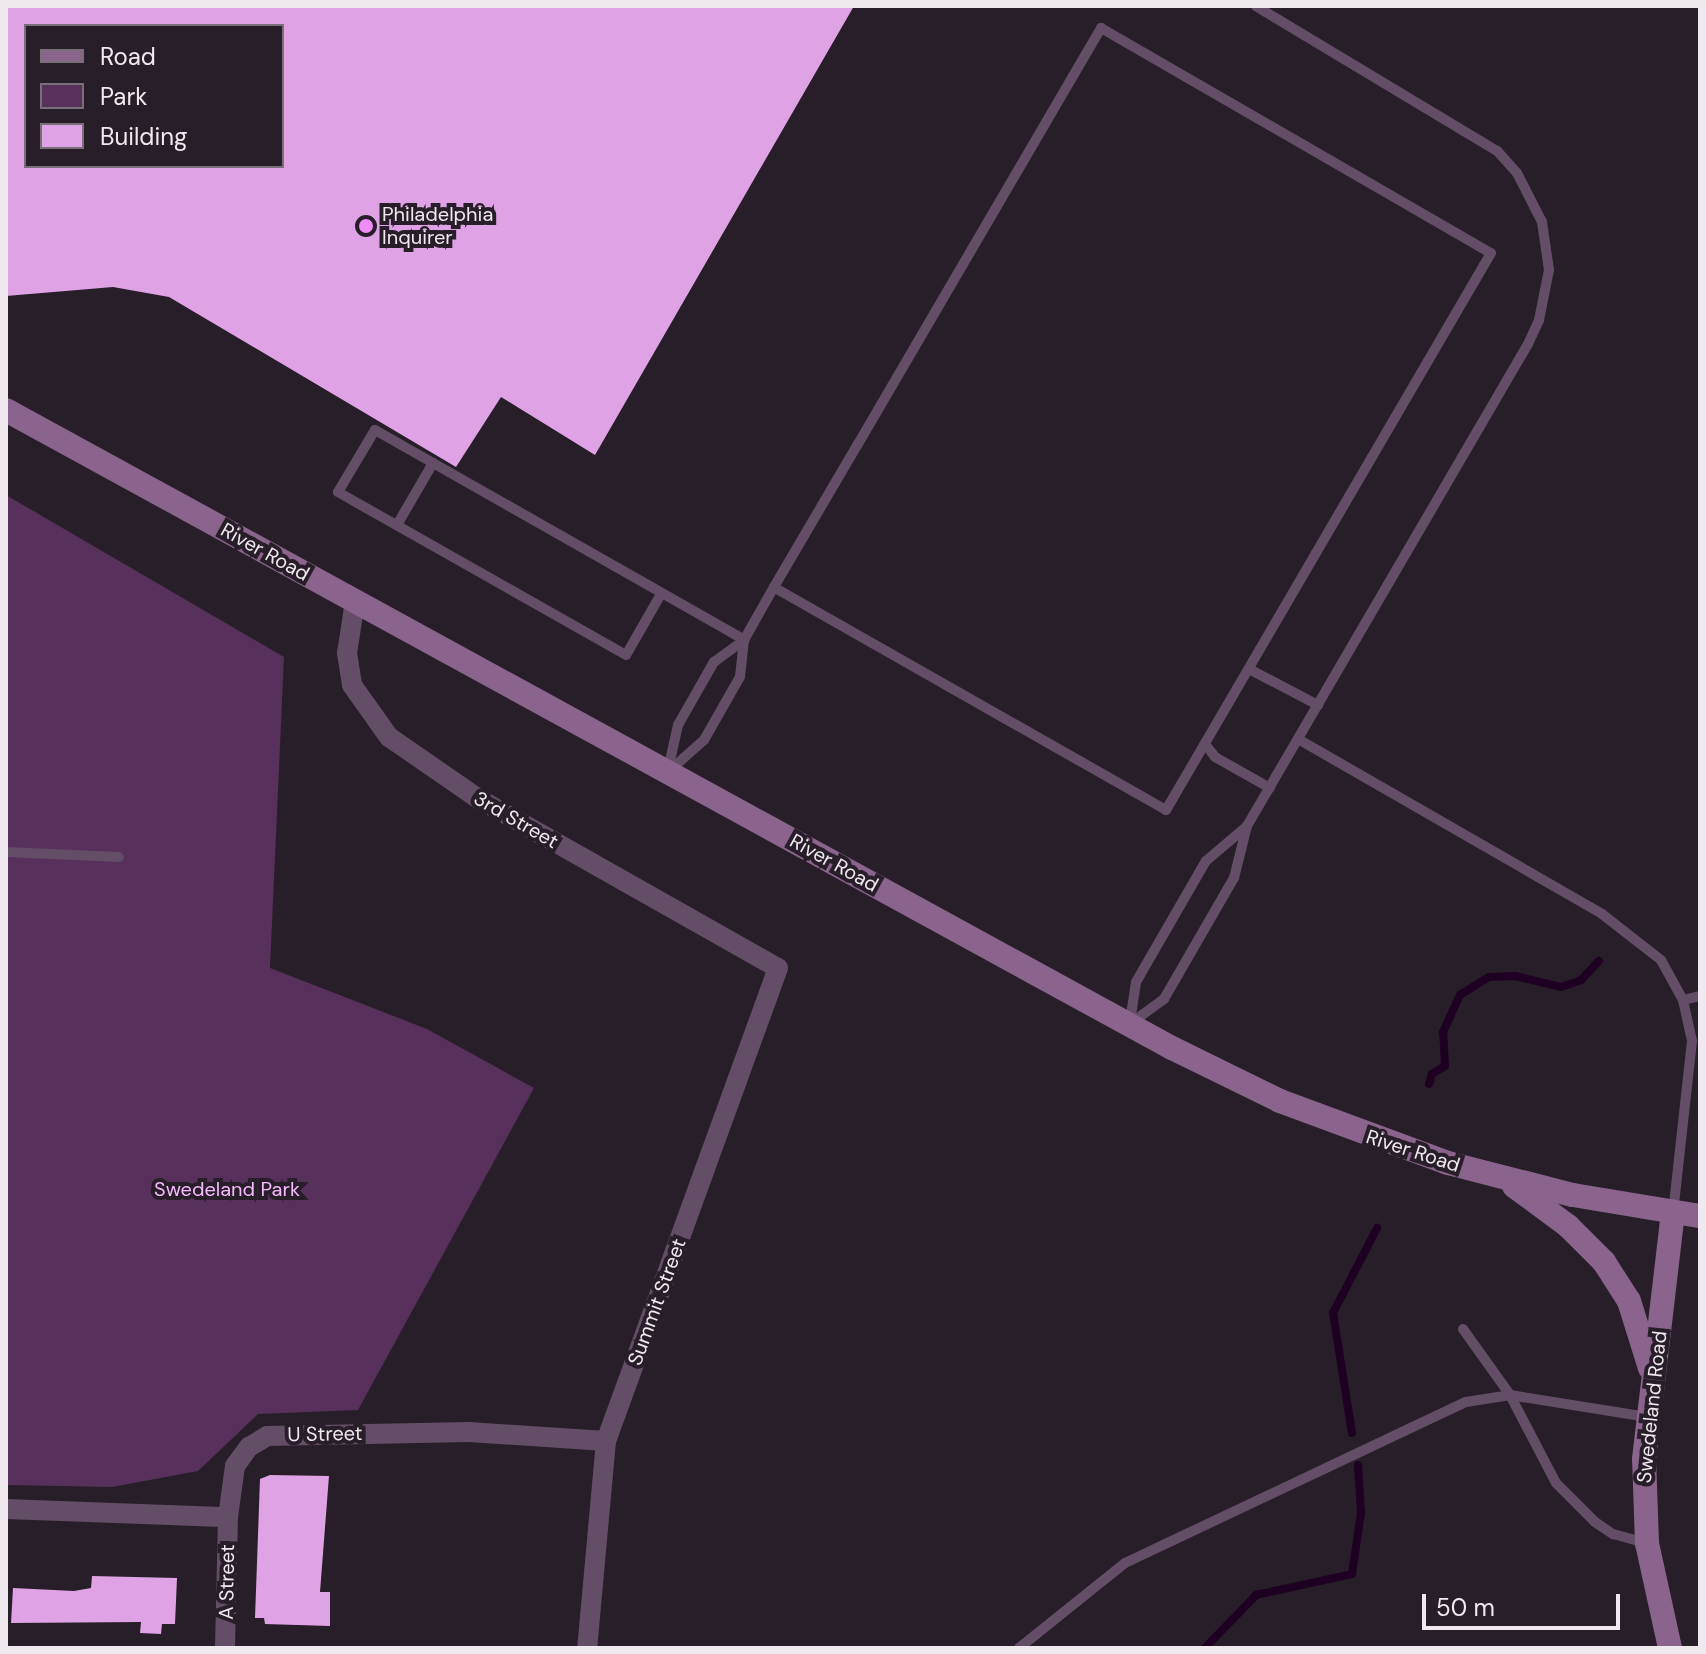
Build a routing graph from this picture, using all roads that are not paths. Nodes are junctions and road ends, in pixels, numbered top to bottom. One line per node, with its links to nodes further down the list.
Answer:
1 (1256, 6): 10 (lane)
2 (6, 410): 7 (main road, River Road)
3 (433, 463): 4 (lane); 4 (lane); 6 (lane)
4 (397, 525): 6 (lane)
5 (774, 587): 8 (lane); 9 (lane); 12 (lane)
6 (661, 594): 8 (lane)
7 (355, 601): 13 (main road, River Road); 18 (street, 3rd Street)
8 (744, 640): 13 (lane); 13 (lane)
9 (1249, 669): 10 (lane); 12 (lane)
10 (1318, 705): 11 (lane)
11 (1298, 739): 14 (lane); 20 (lane)
12 (1205, 744): 14 (lane)
13 (668, 772): 21 (main road, River Road)
14 (1270, 788): 15 (lane)
15 (1247, 826): 21 (lane); 21 (lane)
16 (6, 852): 17 (lane)
17 (119, 857)
18 (778, 968): 29 (street, Summit Street)
19 (1700, 996): 20 (lane)
20 (1683, 1000): 23 (lane)
21 (1130, 1024): 22 (main road, River Road)
22 (1506, 1179): 23 (main road, River Road); 26 (main road)
23 (1673, 1212): 24 (main road, River Road); 26 (main road, Swedeland Road)
24 (1700, 1216)
25 (1463, 1329): 27 (lane)
26 (1652, 1375): 28 (main road, Swedeland Road)
27 (1510, 1395): 28 (lane); 32 (lane); 35 (lane)
28 (1647, 1417): 32 (main road, Swedeland Road)
29 (606, 1441): 31 (street, U Street); 34 (street, Summit Street)
30 (6, 1509): 31 (street)
31 (228, 1517): 33 (street, A Street)
32 (1647, 1543): 36 (main road, Swedeland Road)
33 (225, 1648)
34 (587, 1648)
35 (1019, 1648)
36 (1670, 1648)

